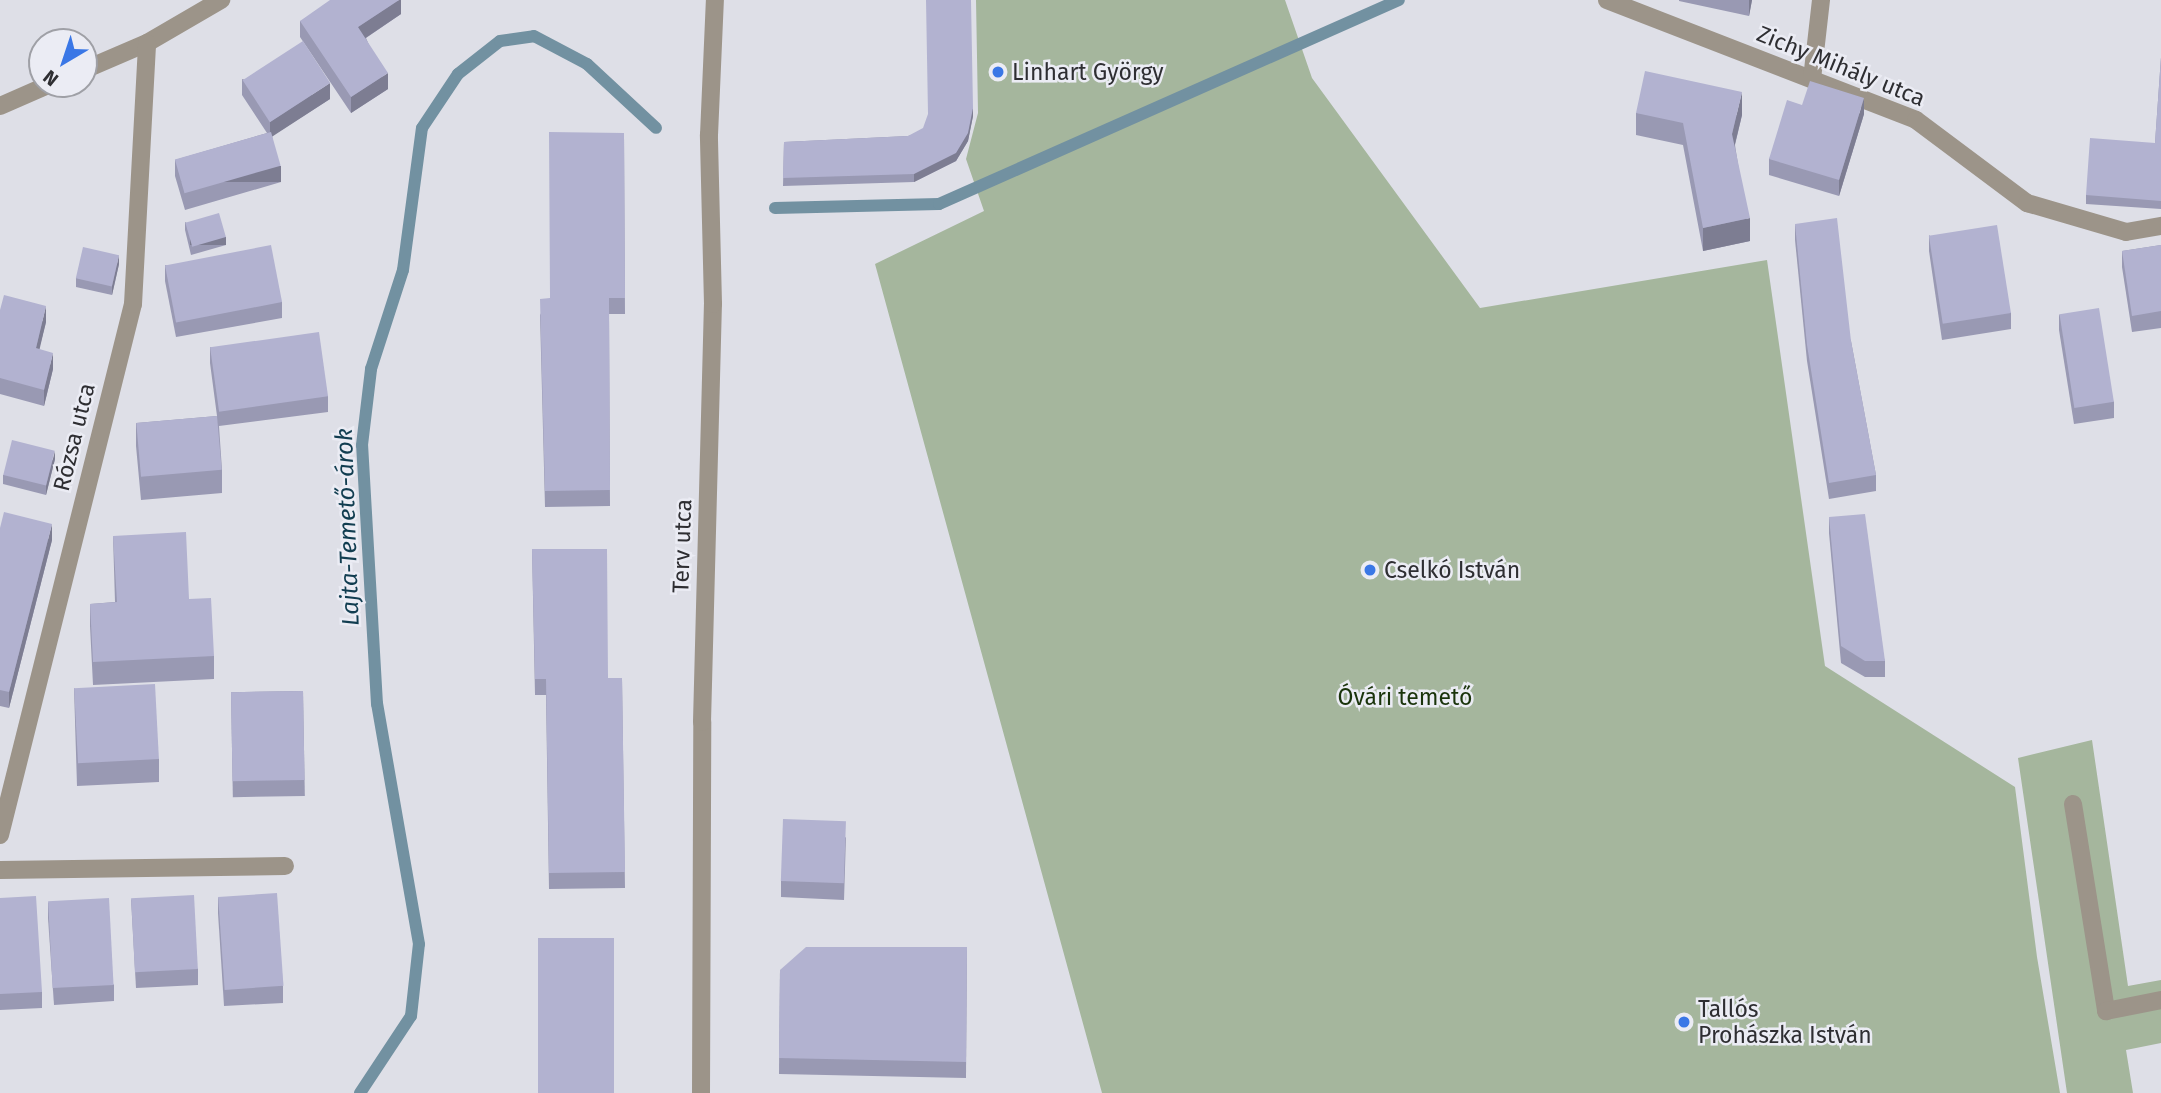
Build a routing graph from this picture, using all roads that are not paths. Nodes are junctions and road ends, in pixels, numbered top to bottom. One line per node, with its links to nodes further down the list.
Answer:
1 (221, 0): 5 (street)
2 (715, 0): 16 (street, Terv utca)
3 (1607, 0): 7 (street, Zichy Mihály utca)
4 (1821, 0): 7 (street)
5 (147, 43): 6 (street); 12 (street, Rózsa utca)
6 (98, 64)
7 (1812, 79): 10 (street, Zichy Mihály utca)
8 (28, 94): 9 (street)
9 (0, 106)
10 (2161, 226)
11 (2073, 804): 15 (street)
12 (0, 835)
13 (285, 866): 14 (street)
14 (0, 870)
15 (2161, 1000)
16 (701, 1093)

